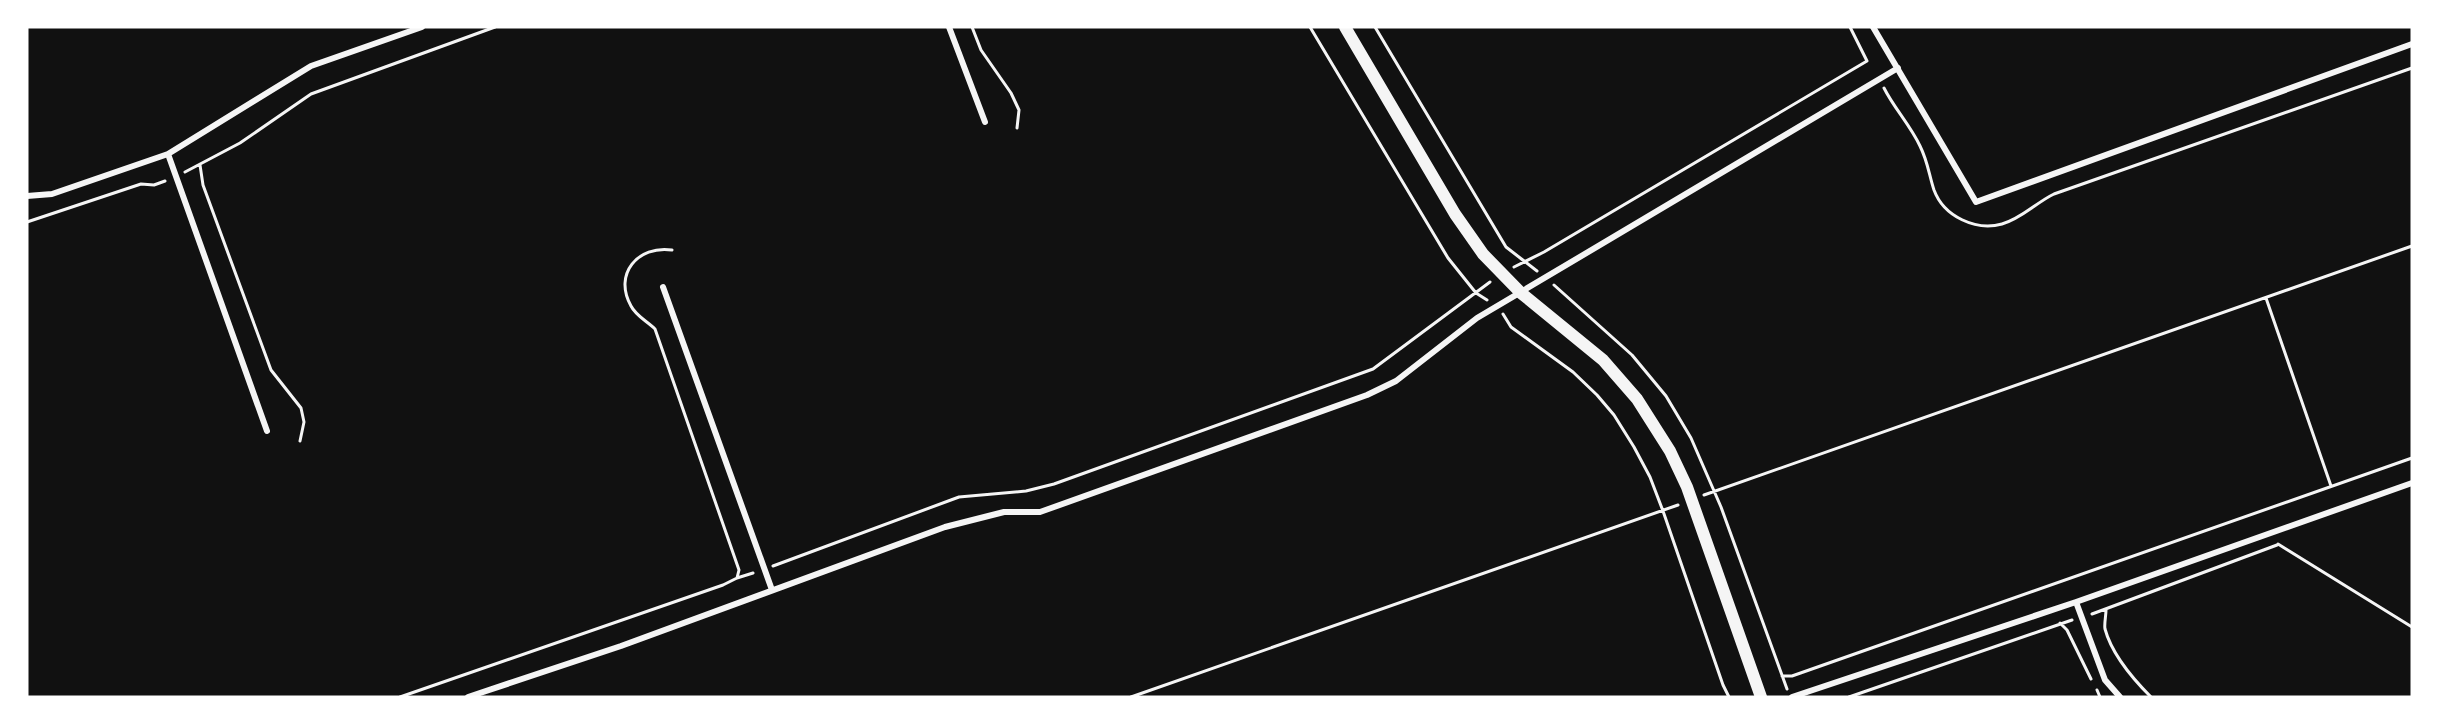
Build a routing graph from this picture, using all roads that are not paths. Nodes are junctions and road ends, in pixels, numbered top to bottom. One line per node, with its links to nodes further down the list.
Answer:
1 (422, 27): 8 (street)
2 (949, 27): 7 (street)
3 (1345, 27): 11 (main road)
4 (1873, 27): 6 (street)
5 (2412, 44): 6 (street)
6 (1898, 68): 11 (street)
7 (985, 122)
8 (168, 154): 9 (street); 12 (street)
9 (27, 196)
10 (663, 287): 14 (street)
11 (1521, 293): 14 (street); 17 (main road)
12 (267, 431)
13 (2412, 483): 15 (street)
14 (771, 590): 16 (street)
15 (2076, 602): 18 (street); 19 (street)
16 (468, 697)
17 (1761, 697)
18 (1792, 697)
19 (2120, 697)

